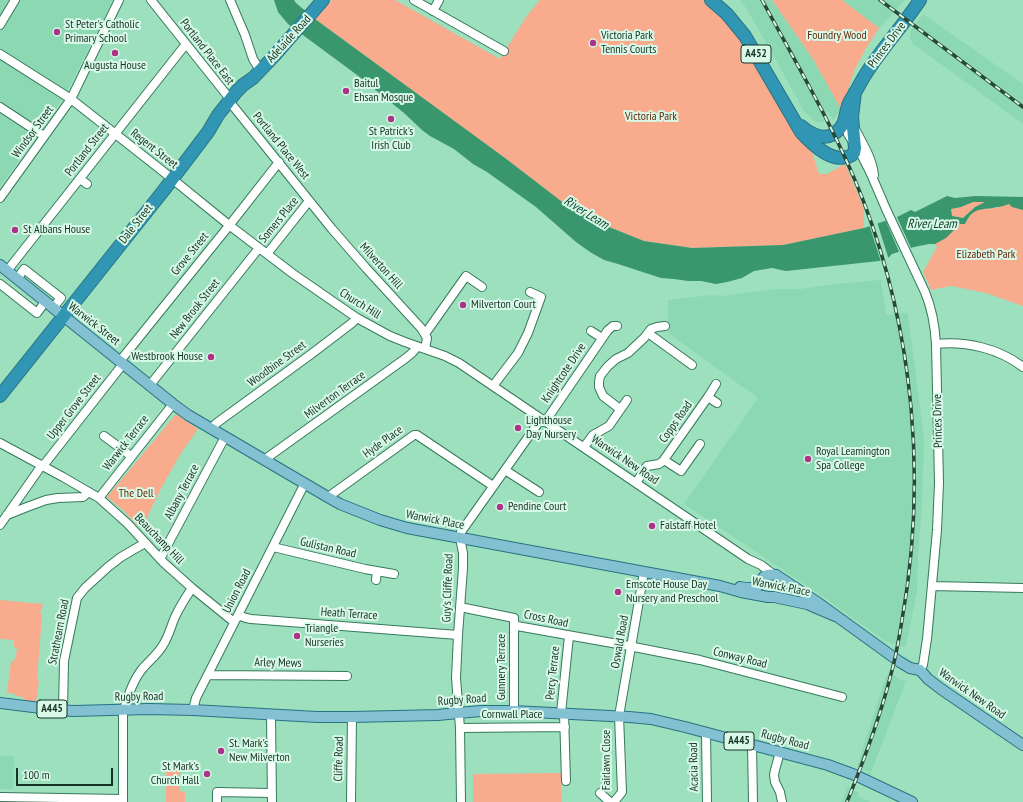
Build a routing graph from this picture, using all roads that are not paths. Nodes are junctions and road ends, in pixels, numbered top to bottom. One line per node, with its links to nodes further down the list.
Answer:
1 (16, 0): 11 (street)
2 (119, 0): 16 (street, Windsor Street)
3 (151, 0): 12 (street, Portland Place East)
4 (230, 0): 15 (street)
5 (414, 0): 10 (street)
6 (439, 0): 10 (street)
7 (712, 0): 19 (highway, A452)
8 (920, 0): 20 (highway, Princes Drive)
9 (320, 4): 15 (highway, Adelaide Road)
10 (434, 11): 13 (street)
11 (0, 25)
12 (186, 44): 17 (street, Portland Place East); 21 (street, Portland Street)
13 (504, 51)
14 (0, 54): 16 (street, Regent Street)
15 (257, 74): 17 (highway, Adelaide Road)
16 (71, 99): 21 (street, Regent Street); 22 (street, Windsor Street)
17 (232, 103): 26 (street, Portland Place West); 28 (highway, Dale Street)
18 (0, 107): 22 (street)
19 (794, 121): 23 (highway, A452); 25 (highway, A452)
20 (849, 122): 23 (highway); 24 (highway, Princes Drive); 30 (street, Princes Drive)
21 (115, 134): 27 (street, Portland Street); 28 (street, Regent Street)
22 (44, 136): 31 (street, Windsor Street)
23 (830, 136): 25 (street)
24 (856, 149): 25 (highway); 30 (street, Princes Drive)
25 (832, 156)
26 (279, 162): 33 (street, Portland Place West); 34 (street, Grove Street)
27 (80, 179): 29 (street); 37 (street, Portland Street)
28 (172, 179): 34 (street, Regent Street); 44 (highway, Dale Street)
29 (87, 184)
30 (875, 184): 52 (street, Princes Drive)
31 (4, 186): 32 (street, Windsor Street)
32 (0, 198)
33 (310, 201): 36 (street, Somers Place); 50 (street, Milverton Hill)
34 (229, 225): 35 (street, Regent Street); 54 (street, Grove Street)
35 (259, 248): 36 (street, Regent Street); 58 (street, New Brook Street)
36 (267, 254): 38 (street, Regent Street)
37 (4, 268): 39 (main road, Warwick Street)
38 (288, 270): 45 (street, Church Hill)
39 (17, 279): 43 (main road, Warwick Street); 44 (street)
40 (0, 284): 43 (street)
41 (482, 287): 50 (street)
42 (530, 292): 59 (street)
43 (45, 302): 44 (main road, Warwick Street)
44 (58, 312): 54 (main road, Warwick Street); 60 (highway, Dale Street)
45 (356, 318): 53 (street, Church Hill); 67 (street, Woodbine Street)
46 (617, 326): 51 (street, Knightcote Drive)
47 (665, 326): 49 (street)
48 (591, 331): 51 (street, Knightcote Drive)
49 (648, 333): 55 (street); 65 (street)
50 (425, 334): 53 (street)
51 (602, 338): 66 (street, Knightcote Drive)
52 (936, 344): 56 (street); 97 (street, Princes Drive)
53 (421, 348): 59 (street, Warwick New Road); 74 (street, Milverton Terrace)
54 (122, 362): 58 (main road, Warwick Street); 76 (street, Upper Grove Street)
55 (692, 365)
56 (1023, 367)
57 (716, 384): 61 (street, Copps Road)
58 (150, 385): 63 (main road, Warwick Street)
59 (493, 386): 66 (street, Warwick New Road)
60 (0, 396)
61 (708, 397): 64 (street, Copps Road); 75 (street, Copps Road)
62 (627, 400): 65 (street)
63 (173, 404): 67 (main road, Warwick Place); 73 (street, Warwick Terrace)
64 (717, 404)
65 (620, 409): 72 (street)
66 (543, 420): 72 (street, Warwick New Road); 77 (street, Guy's Cliffe Road)
67 (211, 428): 69 (main road, Warwick Place)
68 (104, 436): 73 (street)
69 (225, 437): 74 (main road, Warwick Place); 90 (street, Albany Terrace)
70 (0, 443): 76 (street, Beauchamp Hill)
71 (700, 444): 75 (street, Copps Road)
72 (584, 448): 79 (street, Warwick New Road)
73 (131, 456): 84 (street, Warwick Terrace)
74 (264, 460): 78 (main road, Warwick Place)
75 (664, 460): 79 (street, Copps Road)
76 (42, 466): 81 (street, Beauchamp Hill); 85 (street, Upper Grove Street)
77 (505, 470): 80 (street, Guy's Cliffe Road); 82 (street)
78 (305, 483): 83 (main road, Warwick Place); 89 (street, Union Road)
79 (636, 483): 91 (street, Warwick New Road)
80 (493, 486): 83 (street, Hyde Place); 87 (street, Guy's Cliffe Road)
81 (89, 492): 84 (street, Beauchamp Hill); 85 (street)
82 (539, 492)
83 (328, 497): 87 (main road, Warwick Place)
84 (99, 498): 88 (street, Beauchamp Hill)
85 (7, 515): 86 (street, Upper Grove Street)
86 (0, 525)
87 (460, 538): 92 (main road, Warwick Place); 101 (street, Guy's Cliffe Road)
88 (145, 543): 90 (street, Beauchamp Hill); 113 (street, Strathearn Road)
89 (273, 547): 93 (street, Gulistan Road); 103 (street, Union Road)
90 (160, 559): 98 (street, Beauchamp Hill)
91 (748, 559): 94 (street, Warwick New Road); 95 (street, Warwick New Road)
92 (644, 572): 96 (main road, Warwick Place); 107 (street, Oswald Road)
93 (394, 574)
94 (777, 576): 95 (main road, Warwick Place); 100 (main road); 102 (main road, Warwick New Road)
95 (760, 582): 96 (main road, Warwick Place); 100 (main road, Warwick New Road)
96 (720, 586): 100 (main road, Warwick Place)
97 (932, 586): 99 (street); 108 (street, Princes Drive)
98 (192, 588): 103 (street, Beauchamp Hill); 114 (street)
99 (1023, 588)
100 (770, 597): 102 (main road, Warwick Place)
101 (460, 607): 104 (street, Cross Road); 105 (street, Guy's Cliffe Road)
102 (835, 616): 108 (main road, Warwick New Road)
103 (236, 619): 105 (street, Heath Terrace); 109 (street, Union Road)
104 (514, 623): 106 (street, Cross Road); 116 (street, Gunnery Terrace)
105 (458, 635): 117 (street, Guy's Cliffe Road)
106 (569, 636): 107 (street, Cross Road); 118 (street, Percy Terrace)
107 (632, 647): 111 (street, Conway Road); 120 (street, Oswald Road)
108 (920, 670): 126 (main road, Warwick New Road)
109 (208, 675): 110 (street, Arley Mews); 115 (street, Union Road)
110 (347, 676)
111 (842, 697)
112 (0, 703): 113 (main road, Rugby Road / A445)
113 (63, 710): 114 (main road, Rugby Road / A445)
114 (124, 710): 115 (main road, Rugby Road / A445); 132 (street)
115 (193, 710): 119 (main road, Rugby Road / A445)
116 (514, 711): 117 (main road, Rugby Road / A445); 118 (main road, Rugby Road / A445)
117 (458, 712): 121 (main road, Rugby Road / A445); 123 (street, Guy's Cliffe Road)
118 (563, 713): 120 (main road, Rugby Road / A445); 122 (street)
119 (271, 715): 121 (main road, Rugby Road / A445); 129 (street)
120 (619, 716): 124 (main road, Rugby Road / A445); 138 (street, Fairlawn Close)
121 (352, 717): 135 (street, Cliffe Road)
122 (565, 727): 123 (street, Cornwall Place); 128 (street)
123 (460, 728): 136 (street, Guy's Cliffe Road)
124 (706, 733): 125 (main road, Rugby Road / A445); 139 (street, Acacia Road)
125 (752, 745): 127 (main road, Rugby Road / A445); 140 (street)
126 (1023, 745)
127 (780, 752): 141 (street); 142 (main road, Rugby Road / A445)
128 (566, 781)
129 (272, 793): 133 (street); 134 (street)
130 (600, 793): 137 (street, Fairlawn Close)
131 (0, 797): 132 (street)
132 (123, 800)
133 (217, 802)
134 (272, 802)
135 (351, 802)
136 (461, 802)
137 (610, 802)
138 (614, 802)
139 (707, 802)
140 (753, 802)
141 (782, 802)
142 (912, 802)

